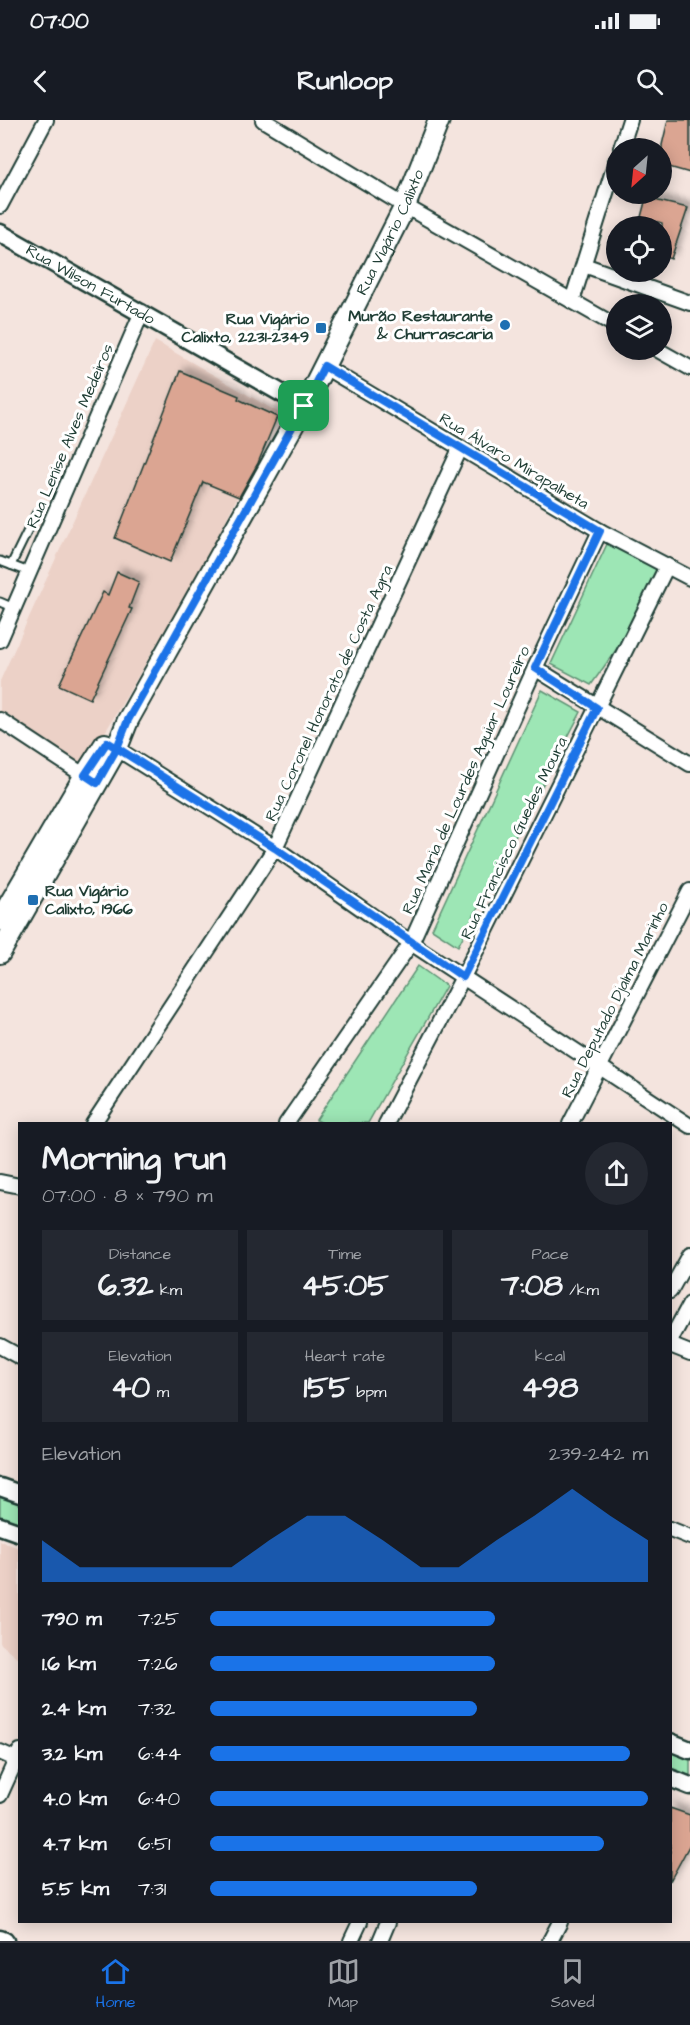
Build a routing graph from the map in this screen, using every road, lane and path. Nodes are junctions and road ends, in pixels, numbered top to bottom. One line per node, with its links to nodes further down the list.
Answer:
1 (46, 120): 7 (street)
2 (263, 120): 8 (street)
3 (439, 120): 8 (main road, Rua Vigário Calixto)
4 (630, 120): 5 (street)
5 (624, 138)
6 (606, 194): 10 (street)
7 (0, 206)
8 (405, 206): 11 (street); 16 (main road, Rua Vigário Calixto)
9 (0, 233): 13 (street, Rua Wilson Furtado)
10 (584, 265): 11 (street); 12 (street)
11 (572, 301): 14 (street)
12 (690, 303)
13 (142, 312): 18 (street, Rua Wilson Furtado); 25 (street, Rua Lenise Alves Medeiros)
14 (606, 320)
15 (672, 358): 17 (street)
16 (324, 366): 18 (main road, Rua Vigário Calixto); 19 (street, Rua Álvaro Mirapalheta)
17 (690, 368)
18 (304, 406): 33 (main road, Rua Vigário Calixto)
19 (460, 449): 21 (street, Rua Álvaro Mirapalheta); 36 (street, Rua Coronel Honorato de Costa Agra)
20 (36, 514): 23 (lane)
21 (600, 531): 24 (street, Rua Álvaro Mirapalheta); 30 (street, Rua Maria de Lourdes Aguiar Loureiro)
22 (0, 561): 23 (lane)
23 (11, 565): 25 (lane)
24 (667, 566): 26 (street, Rua Álvaro Mirapalheta); 31 (street, Rua Francisco Guedes Moura)
25 (29, 572): 28 (street, Rua Lenise Alves Medeiros)
26 (690, 579)
27 (0, 602): 28 (lane)
28 (14, 608): 29 (street, Rua Lenise Alves Medeiros)
29 (0, 640)
30 (535, 668): 31 (street); 39 (street, Rua Maria de Lourdes Aguiar Loureiro)
31 (597, 708): 34 (street); 41 (street, Rua Francisco Guedes Moura)
32 (0, 720): 35 (street)
33 (112, 745): 35 (main road, Rua Vigário Calixto); 36 (street)
34 (690, 764)
35 (91, 779): 38 (main road, Rua Vigário Calixto); 40 (main road, Rua Vigário Calixto)
36 (275, 848): 39 (street); 43 (street, Rua Coronel Honorato de Costa Agra)
37 (690, 891): 42 (street, Rua Deputado Djalma Marinho)
38 (0, 920)
39 (411, 943): 41 (street); 44 (street, Rua Maria de Lourdes Aguiar Loureiro)
40 (0, 953)
41 (463, 977): 42 (street); 45 (street, Rua Francisco Guedes Moura)
42 (600, 1066): 46 (street, Rua Deputado Djalma Marinho); 47 (street)
43 (94, 1122)
44 (287, 1122)
45 (387, 1122)
46 (571, 1122)
47 (690, 1126)
48 (0, 1182): 49 (street)
49 (18, 1186)
50 (690, 1255): 51 (street)
51 (672, 1287)
52 (690, 1304): 53 (street)
53 (672, 1339)
54 (672, 1344): 56 (street)
55 (0, 1346): 57 (street)
56 (690, 1353)
57 (18, 1356)
58 (0, 1487): 59 (street)
59 (18, 1493)
60 (0, 1526): 62 (street)
61 (672, 1530): 63 (street)
62 (18, 1532)
63 (690, 1537)
64 (672, 1743): 65 (street)
65 (690, 1750)
66 (0, 1752): 67 (street)
67 (18, 1757): 70 (street)
68 (672, 1779): 69 (street)
69 (690, 1786)
70 (0, 1795)
71 (360, 1923): 76 (street)
72 (388, 1923): 77 (street)
73 (559, 1923): 78 (street)
74 (0, 1939): 75 (street)
75 (5, 1941)
76 (351, 1941)
77 (380, 1941)
78 (549, 1941)

